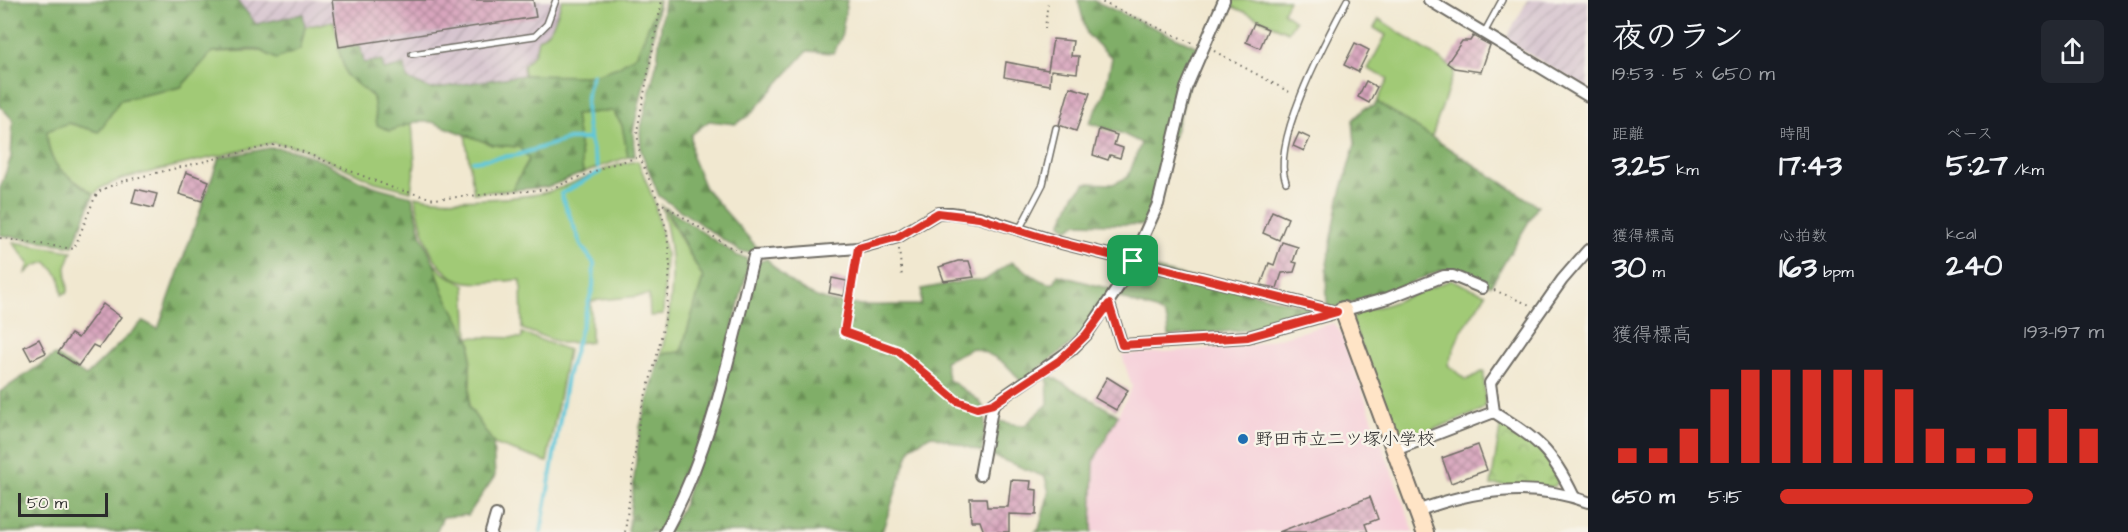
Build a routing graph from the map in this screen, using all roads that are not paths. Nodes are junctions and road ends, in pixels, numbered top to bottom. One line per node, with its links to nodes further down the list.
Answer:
1 (556, 0): 7 (lane)
2 (1224, 0): 13 (street)
3 (1347, 0): 10 (lane)
4 (1429, 0): 6 (street)
5 (1502, 0): 6 (lane)
6 (1484, 33): 8 (street)
7 (412, 54)
8 (1588, 96)
9 (1056, 128): 11 (lane)
10 (1286, 182)
11 (1019, 230): 13 (street); 25 (street)
12 (1588, 250): 17 (street)
13 (1133, 261): 15 (street); 16 (street)
14 (1482, 288): 16 (street)
15 (1109, 304): 16 (street); 19 (street)
16 (1340, 311): 18 (street)
17 (1494, 412): 18 (street); 20 (street)
18 (1395, 450): 22 (street)
19 (980, 475)
20 (1575, 497): 21 (street); 22 (street)
21 (1588, 502)
22 (1417, 510): 26 (street)
23 (496, 515): 24 (street)
24 (491, 532)
25 (665, 532)
26 (1425, 532)

